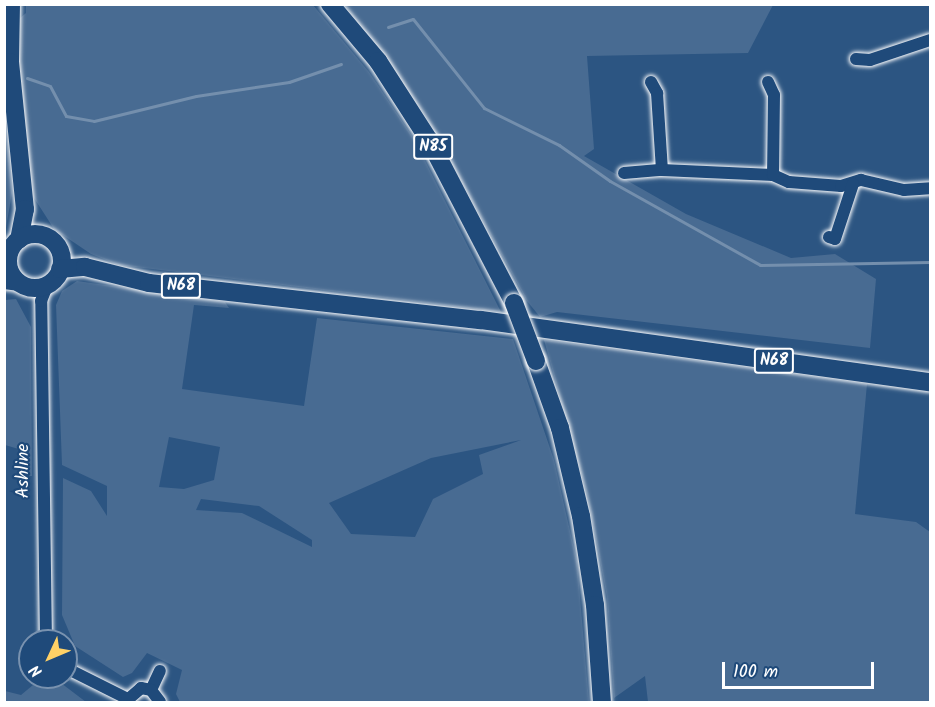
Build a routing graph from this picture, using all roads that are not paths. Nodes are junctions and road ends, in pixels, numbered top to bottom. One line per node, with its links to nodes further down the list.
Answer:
1 (11, 4): 12 (main road)
2 (330, 4): 25 (main road, N85, bridge)
3 (930, 40): 4 (street)
4 (856, 58)
5 (651, 82): 7 (street)
6 (768, 82): 9 (street)
7 (662, 170): 8 (street); 9 (street)
8 (624, 173)
9 (773, 175): 10 (street)
10 (853, 184): 11 (street); 13 (street)
11 (930, 188)
12 (24, 209): 14 (main road); 15 (main road, N68)
13 (829, 237)
14 (19, 239): 15 (main road); 17 (main road)
15 (52, 241): 16 (main road, N68); 17 (main road)
16 (100, 271): 17 (main road, N68); 18 (main road, N68)
17 (27, 280): 19 (street, Ashline)
18 (930, 382)
19 (45, 629)
20 (160, 671): 22 (street)
21 (78, 675): 23 (street)
22 (151, 690): 23 (street); 24 (street)
23 (125, 700)
24 (160, 702)
25 (602, 702)

